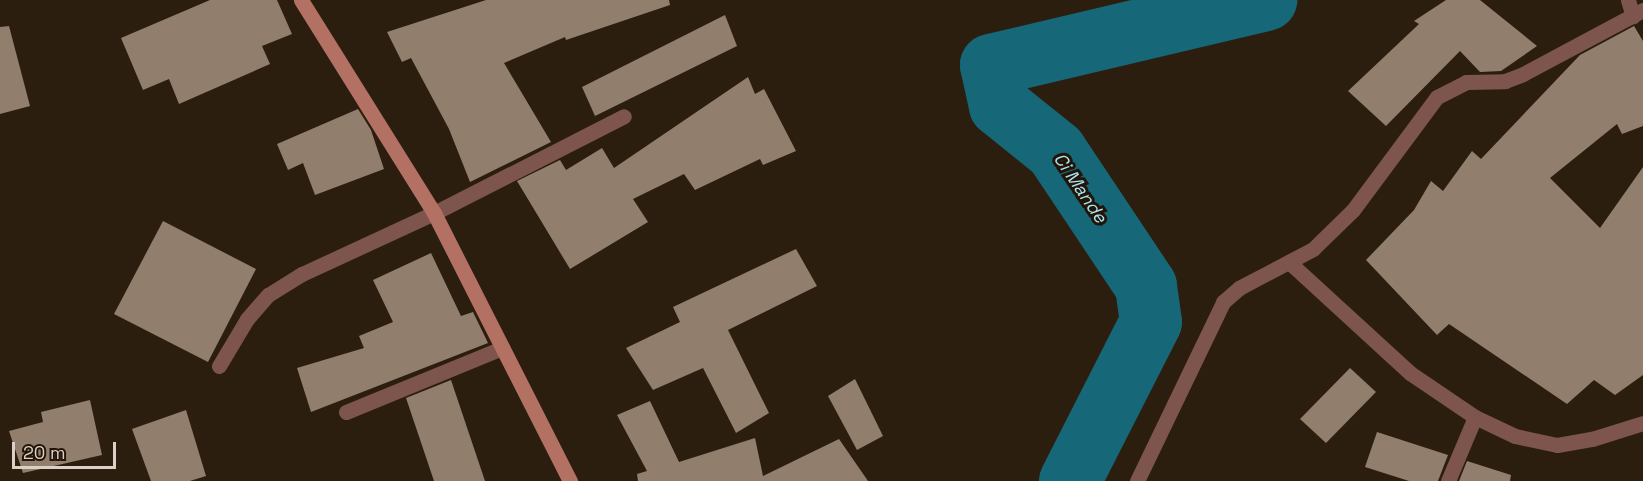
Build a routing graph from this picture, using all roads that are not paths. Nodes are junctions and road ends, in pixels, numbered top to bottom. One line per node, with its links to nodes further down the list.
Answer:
1 (301, 0): 5 (main road)
2 (1628, 0): 3 (street)
3 (1638, 13): 6 (street)
4 (624, 116): 5 (street)
5 (434, 213): 7 (main road); 8 (street)
6 (1290, 262): 10 (street); 13 (street)
7 (502, 348): 9 (street); 12 (main road)
8 (219, 366)
9 (346, 412)
10 (1475, 417): 11 (street); 14 (street)
11 (1643, 423)
12 (570, 481)
13 (1137, 481)
14 (1448, 481)

